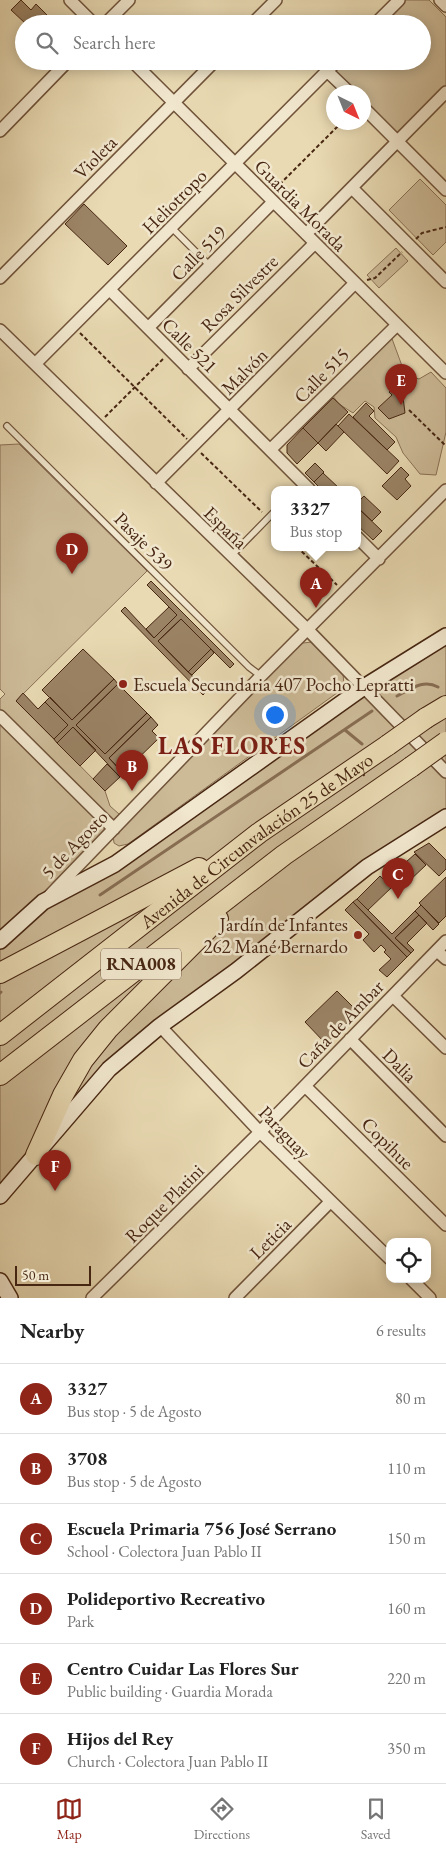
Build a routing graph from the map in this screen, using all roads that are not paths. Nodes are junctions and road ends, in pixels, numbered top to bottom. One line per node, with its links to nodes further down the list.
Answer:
1 (70, 0): 7 (street)
2 (129, 0): 8 (street)
3 (276, 0): 9 (street)
4 (399, 0): 10 (street)
5 (440, 0): 6 (street)
6 (446, 6)
7 (85, 15)
8 (114, 15)
9 (261, 15)
10 (384, 15)
11 (59, 70): 19 (street)
12 (141, 70): 17 (street, Guardia Morada)
13 (206, 70): 17 (street, Violeta)
14 (327, 71): 15 (street); 21 (street, Heliotropo)
15 (341, 85)
16 (444, 96): 20 (street)
17 (174, 103): 21 (street, Guardia Morada); 29 (street, Violeta)
18 (371, 115): 20 (street)
19 (0, 131)
20 (397, 141): 22 (street); 23 (street)
21 (235, 164): 24 (street, Guardia Morada); 25 (street, Heliotropo)
22 (352, 188): 26 (street); 30 (street)
23 (446, 190)
24 (271, 199): 26 (street, Guardia Morada); 28 (street, Calle 519)
25 (172, 228): 28 (lane); 32 (street, Heliotropo)
26 (306, 234): 27 (street, Guardia Morada)
27 (315, 243): 31 (street, Guardia Morada); 37 (street, Rosa Silvestre)
28 (210, 266): 34 (street, Calle 519)
29 (0, 278)
30 (446, 282)
31 (355, 283): 33 (street, Guardia Morada); 39 (street, Malvón)
32 (110, 290): 34 (street, Calle 521); 36 (street, Heliotropo)
33 (397, 325): 38 (street, Guardia Morada); 41 (street, Calle 515)
34 (148, 328): 37 (street, Calle 521)
35 (0, 330): 36 (street, España)
36 (35, 364): 42 (street, España)
37 (188, 369): 39 (street, Calle 521)
38 (446, 373)
39 (230, 410): 41 (street, Calle 521); 42 (street, Malvón)
40 (7, 426): 51 (lane, Pasaje 539)
41 (270, 450): 43 (street, Calle 521)
42 (156, 483): 47 (street, España)
43 (301, 486)
44 (446, 490): 48 (street, 5 de Agosto)
45 (271, 515): 47 (lane)
46 (361, 541): 48 (street)
47 (231, 556): 49 (street, España)
48 (379, 559): 49 (street, 5 de Agosto)
49 (308, 630): 51 (street, 5 de Agosto); 52 (street, España)
50 (446, 636): 52 (main road)
51 (261, 676): 58 (street, 5 de Agosto)
52 (364, 687): 56 (street, España); 61 (main road)
53 (446, 706): 59 (highway, Avenida de Circunvalación 25 de Mayo / RNA008, bridge)
54 (0, 716): 58 (street)
55 (446, 742): 60 (highway, Avenida de Circunvalación 25 de Mayo / RNA008, bridge)
56 (446, 772)
57 (446, 817): 68 (main road)
58 (114, 829): 61 (street, 5 de Agosto)
59 (259, 833): 66 (highway); 69 (highway, Avenida de Circunvalación 25 de Mayo / RNA008)
60 (284, 855): 72 (highway, Avenida de Circunvalación 25 de Mayo / RNA008); 76 (highway)
61 (43, 902): 62 (main road)
62 (0, 941)
63 (446, 941): 64 (street, Caña de Ambar)
64 (437, 950): 65 (street); 67 (street, Caña de Ambar)
65 (446, 960)
66 (0, 974)
67 (393, 996): 70 (street, Caña de Ambar); 71 (street)
68 (160, 1026): 74 (street, Paraguay); 76 (main road)
69 (0, 1035)
70 (350, 1039): 73 (street, Caña de Ambar); 75 (street, Dalia)
71 (446, 1048)
72 (0, 1075)
73 (305, 1086): 74 (street, Caña de Ambar); 79 (street, Copihue)
74 (260, 1132): 78 (street, Paraguay); 84 (street, Roque Platini)
75 (446, 1136)
76 (36, 1155): 77 (main road)
77 (0, 1196)
78 (330, 1202): 80 (street, Paraguay); 85 (street, Leticia)
79 (446, 1225)
80 (386, 1256)
81 (0, 1281): 83 (main road)
82 (415, 1283): 86 (street)
83 (10, 1298)
84 (92, 1298)
85 (235, 1298)
86 (430, 1298)

